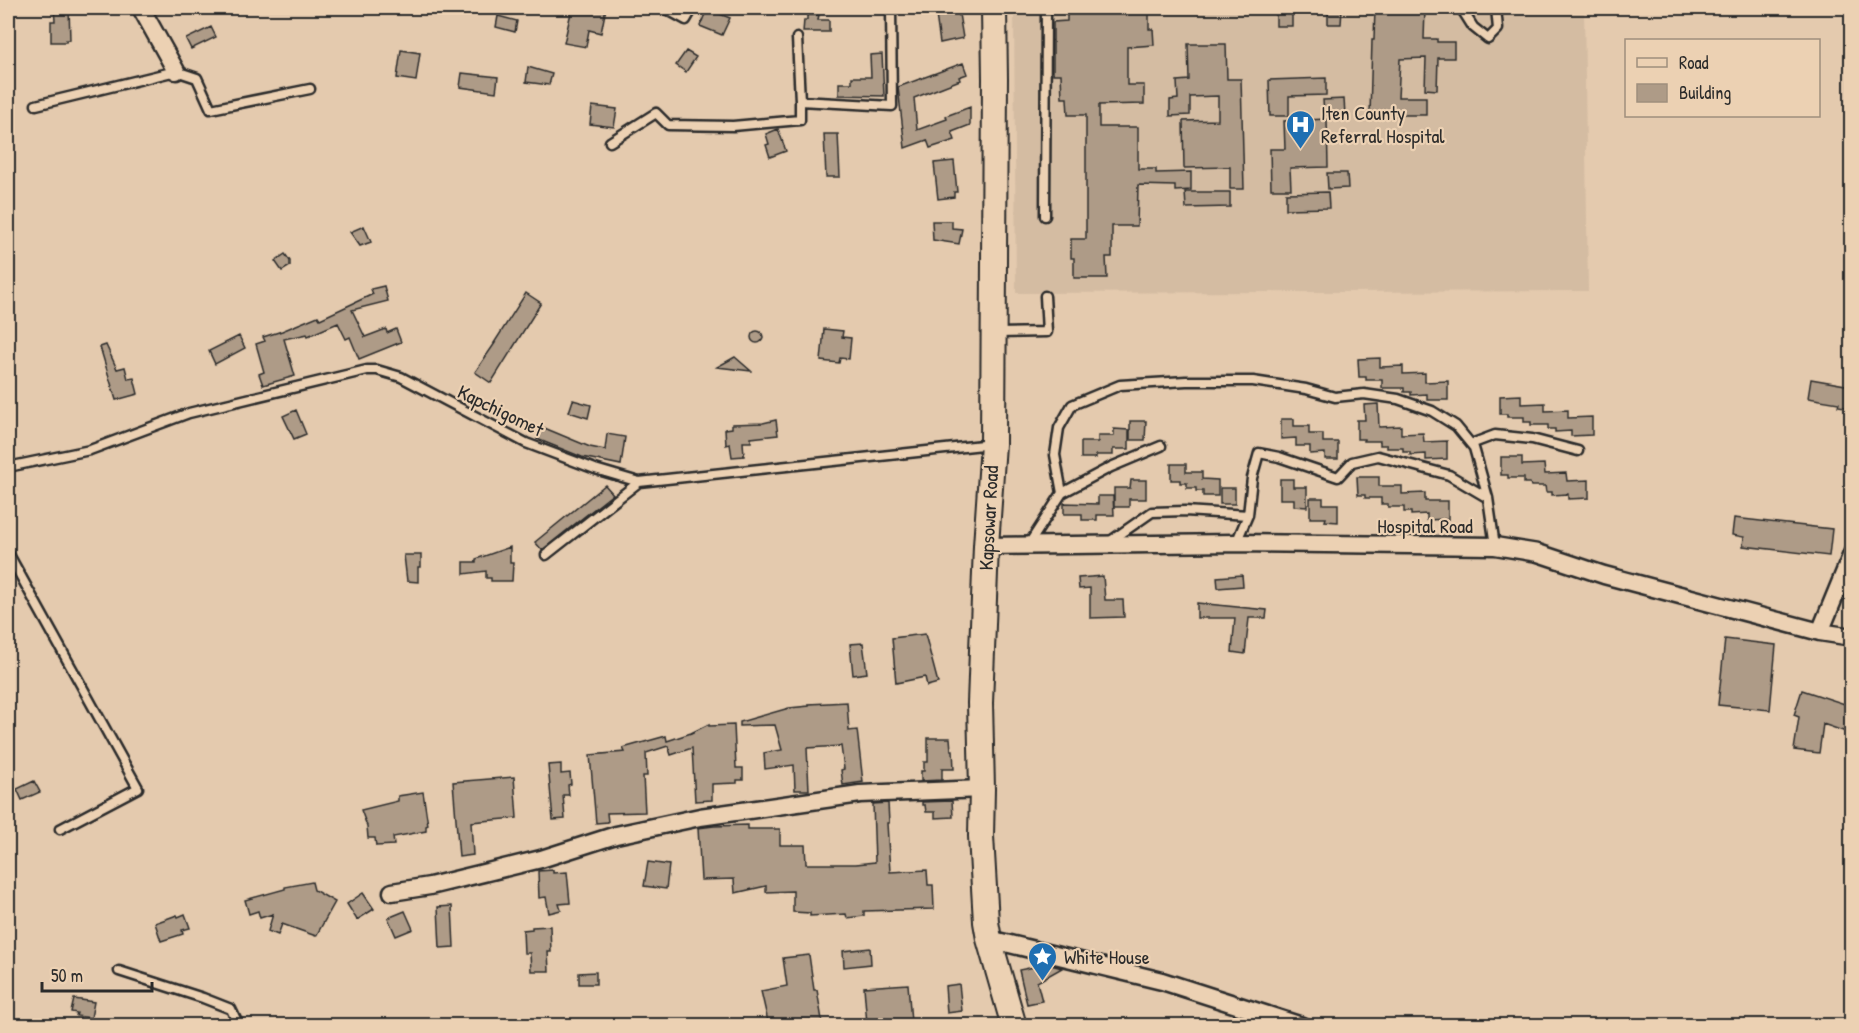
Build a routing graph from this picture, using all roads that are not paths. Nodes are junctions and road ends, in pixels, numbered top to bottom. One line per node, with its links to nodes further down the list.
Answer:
1 (141, 8): 10 (street)
2 (664, 8): 3 (lane)
3 (693, 8)
4 (891, 8): 12 (lane)
5 (994, 8): 17 (main road, Kapsowar Road)
6 (1046, 8): 15 (lane)
7 (1461, 8): 8 (lane)
8 (1496, 8)
9 (797, 39): 12 (lane)
10 (176, 71): 11 (lane); 13 (lane)
11 (310, 89)
12 (800, 100): 14 (lane)
13 (36, 105)
14 (610, 142)
15 (1045, 216)
16 (1045, 296): 17 (lane)
17 (994, 334): 18 (main road, Kapsowar Road)
18 (993, 444): 23 (lane, Kapchigomet); 30 (main road, Kapsowar Road)
19 (1471, 444): 21 (lane); 24 (lane); 25 (lane)
20 (1161, 446): 24 (lane)
21 (1578, 451)
22 (8, 467): 23 (lane, Kapchigomet)
23 (639, 482): 34 (lane)
24 (1062, 493): 28 (lane)
25 (1488, 498): 26 (lane); 31 (lane)
26 (1248, 515): 27 (lane); 29 (lane)
27 (1236, 543): 29 (street, Hospital Road); 31 (street, Hospital Road)
28 (1029, 545): 29 (street, Hospital Road); 30 (street, Hospital Road)
29 (1105, 545)
30 (986, 546): 37 (main road, Kapsowar Road)
31 (1496, 546): 35 (street, Hospital Road)
32 (8, 553): 38 (lane)
33 (1851, 554): 35 (street)
34 (546, 555)
35 (1820, 632): 36 (street, Hospital Road)
36 (1851, 637)
37 (982, 789): 39 (street); 40 (main road, Kapsowar Road)
38 (60, 829)
39 (392, 892)
40 (989, 939): 43 (main road, Kapsowar Road); 44 (street)
41 (119, 971): 42 (lane)
42 (239, 1026)
43 (1014, 1026)
44 (1302, 1026)

